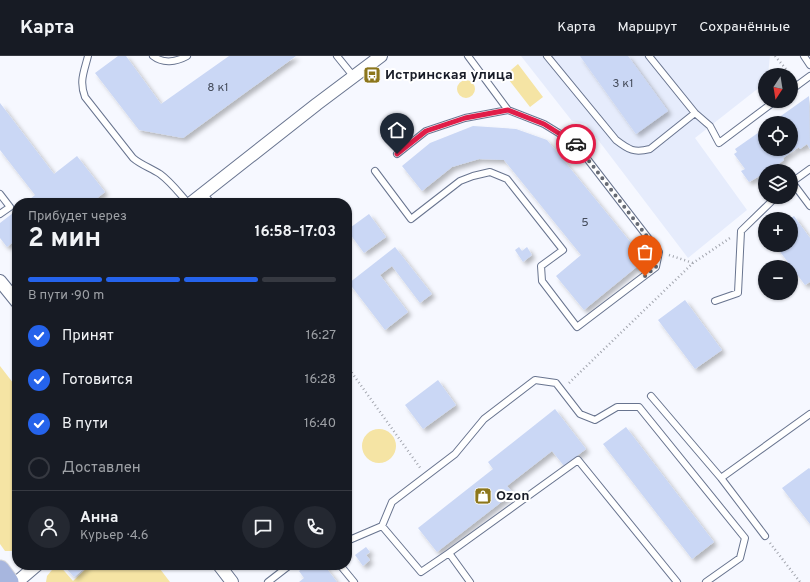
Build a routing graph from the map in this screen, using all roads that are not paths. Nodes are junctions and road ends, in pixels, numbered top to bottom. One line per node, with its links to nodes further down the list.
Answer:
1 (88, 56): 24 (lane)
2 (153, 56): 3 (lane)
3 (187, 56)
4 (337, 56): 12 (lane)
5 (381, 56): 12 (street)
6 (468, 56): 15 (lane)
7 (548, 56): 16 (lane)
8 (649, 56): 16 (lane)
9 (804, 56): 10 (lane)
10 (810, 65)
11 (810, 76): 13 (lane)
12 (354, 77): 22 (street)
13 (798, 85)
14 (766, 108): 16 (lane)
15 (508, 110): 17 (lane); 19 (lane)
16 (695, 112)
17 (397, 154)
18 (810, 169): 20 (lane)
19 (376, 171)
20 (798, 177)
21 (798, 191): 28 (lane)
22 (203, 193): 25 (street); 26 (lane)
23 (0, 194): 29 (lane)
24 (185, 198)
25 (196, 198)
26 (207, 198)
27 (769, 204): 32 (lane)
28 (810, 206)
29 (0, 214)
30 (0, 281): 31 (street)
31 (12, 296)
32 (715, 301)
33 (651, 396): 35 (lane)
34 (810, 414): 35 (lane)
35 (721, 478): 37 (lane)
36 (382, 526): 38 (lane); 39 (lane); 52 (lane)
37 (765, 536)
38 (352, 539)
39 (449, 553): 50 (lane); 51 (lane)
40 (0, 570): 45 (main road)
41 (31, 570): 46 (street)
42 (223, 570): 47 (street)
43 (284, 570): 48 (lane)
44 (344, 570): 49 (lane)
45 (9, 582)
46 (17, 582)
47 (232, 582)
48 (268, 582)
49 (354, 582)
50 (470, 582)
51 (677, 582)
52 (706, 582)

